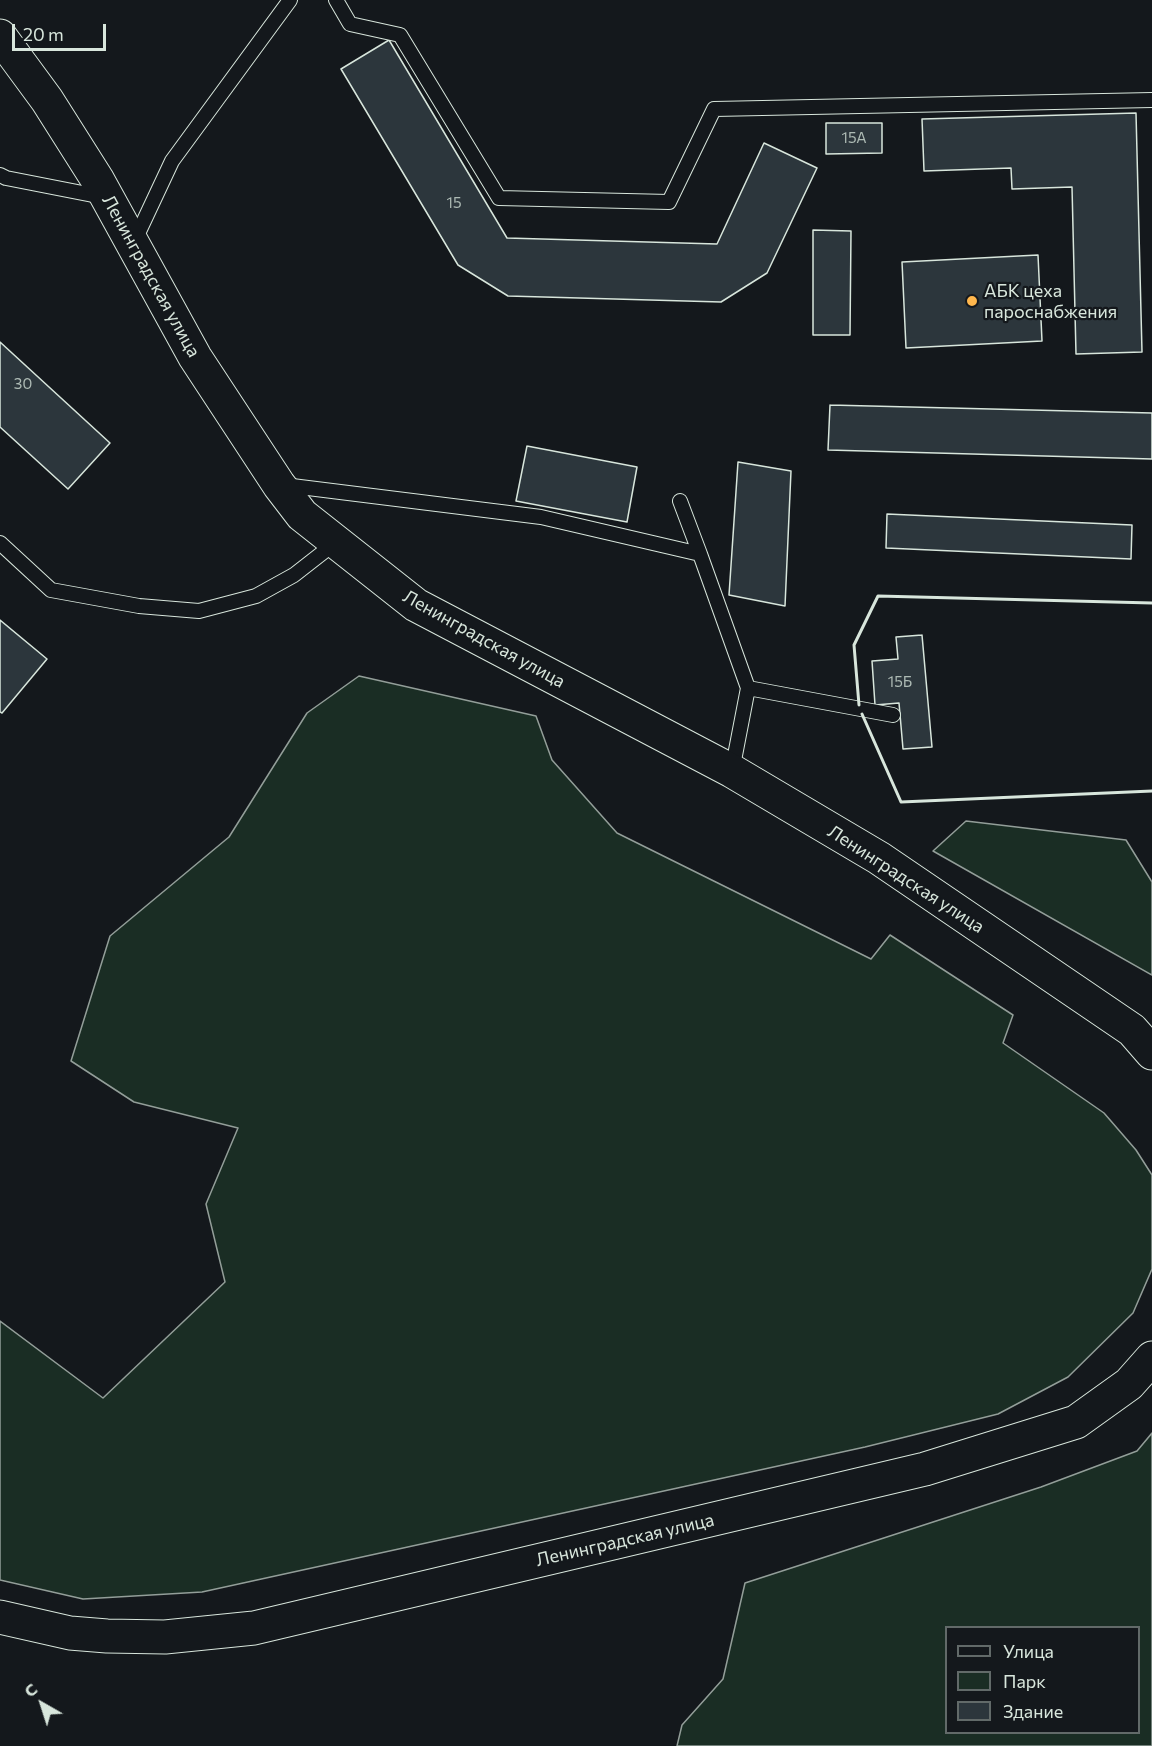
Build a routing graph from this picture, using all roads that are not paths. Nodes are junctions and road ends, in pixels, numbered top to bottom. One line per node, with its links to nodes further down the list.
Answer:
1 (290, 0): 7 (lane)
2 (336, 0): 4 (lane)
3 (0, 36): 6 (street, Ленинградская улица)
4 (1152, 100)
5 (0, 175): 6 (lane)
6 (108, 198): 7 (street, Ленинградская улица)
7 (133, 244): 8 (street, Ленинградская улица)
8 (279, 485): 11 (street, Ленинградская улица); 12 (lane)
9 (680, 501): 12 (lane)
10 (0, 543): 11 (lane)
11 (335, 543): 15 (street, Ленинградская улица)
12 (700, 554): 13 (lane)
13 (748, 688): 14 (lane); 15 (lane)
14 (893, 715)
15 (732, 771): 16 (street, Ленинградская улица)
16 (1152, 1053)
17 (1152, 1358): 18 (street, Ленинградская улица)
18 (0, 1617)

